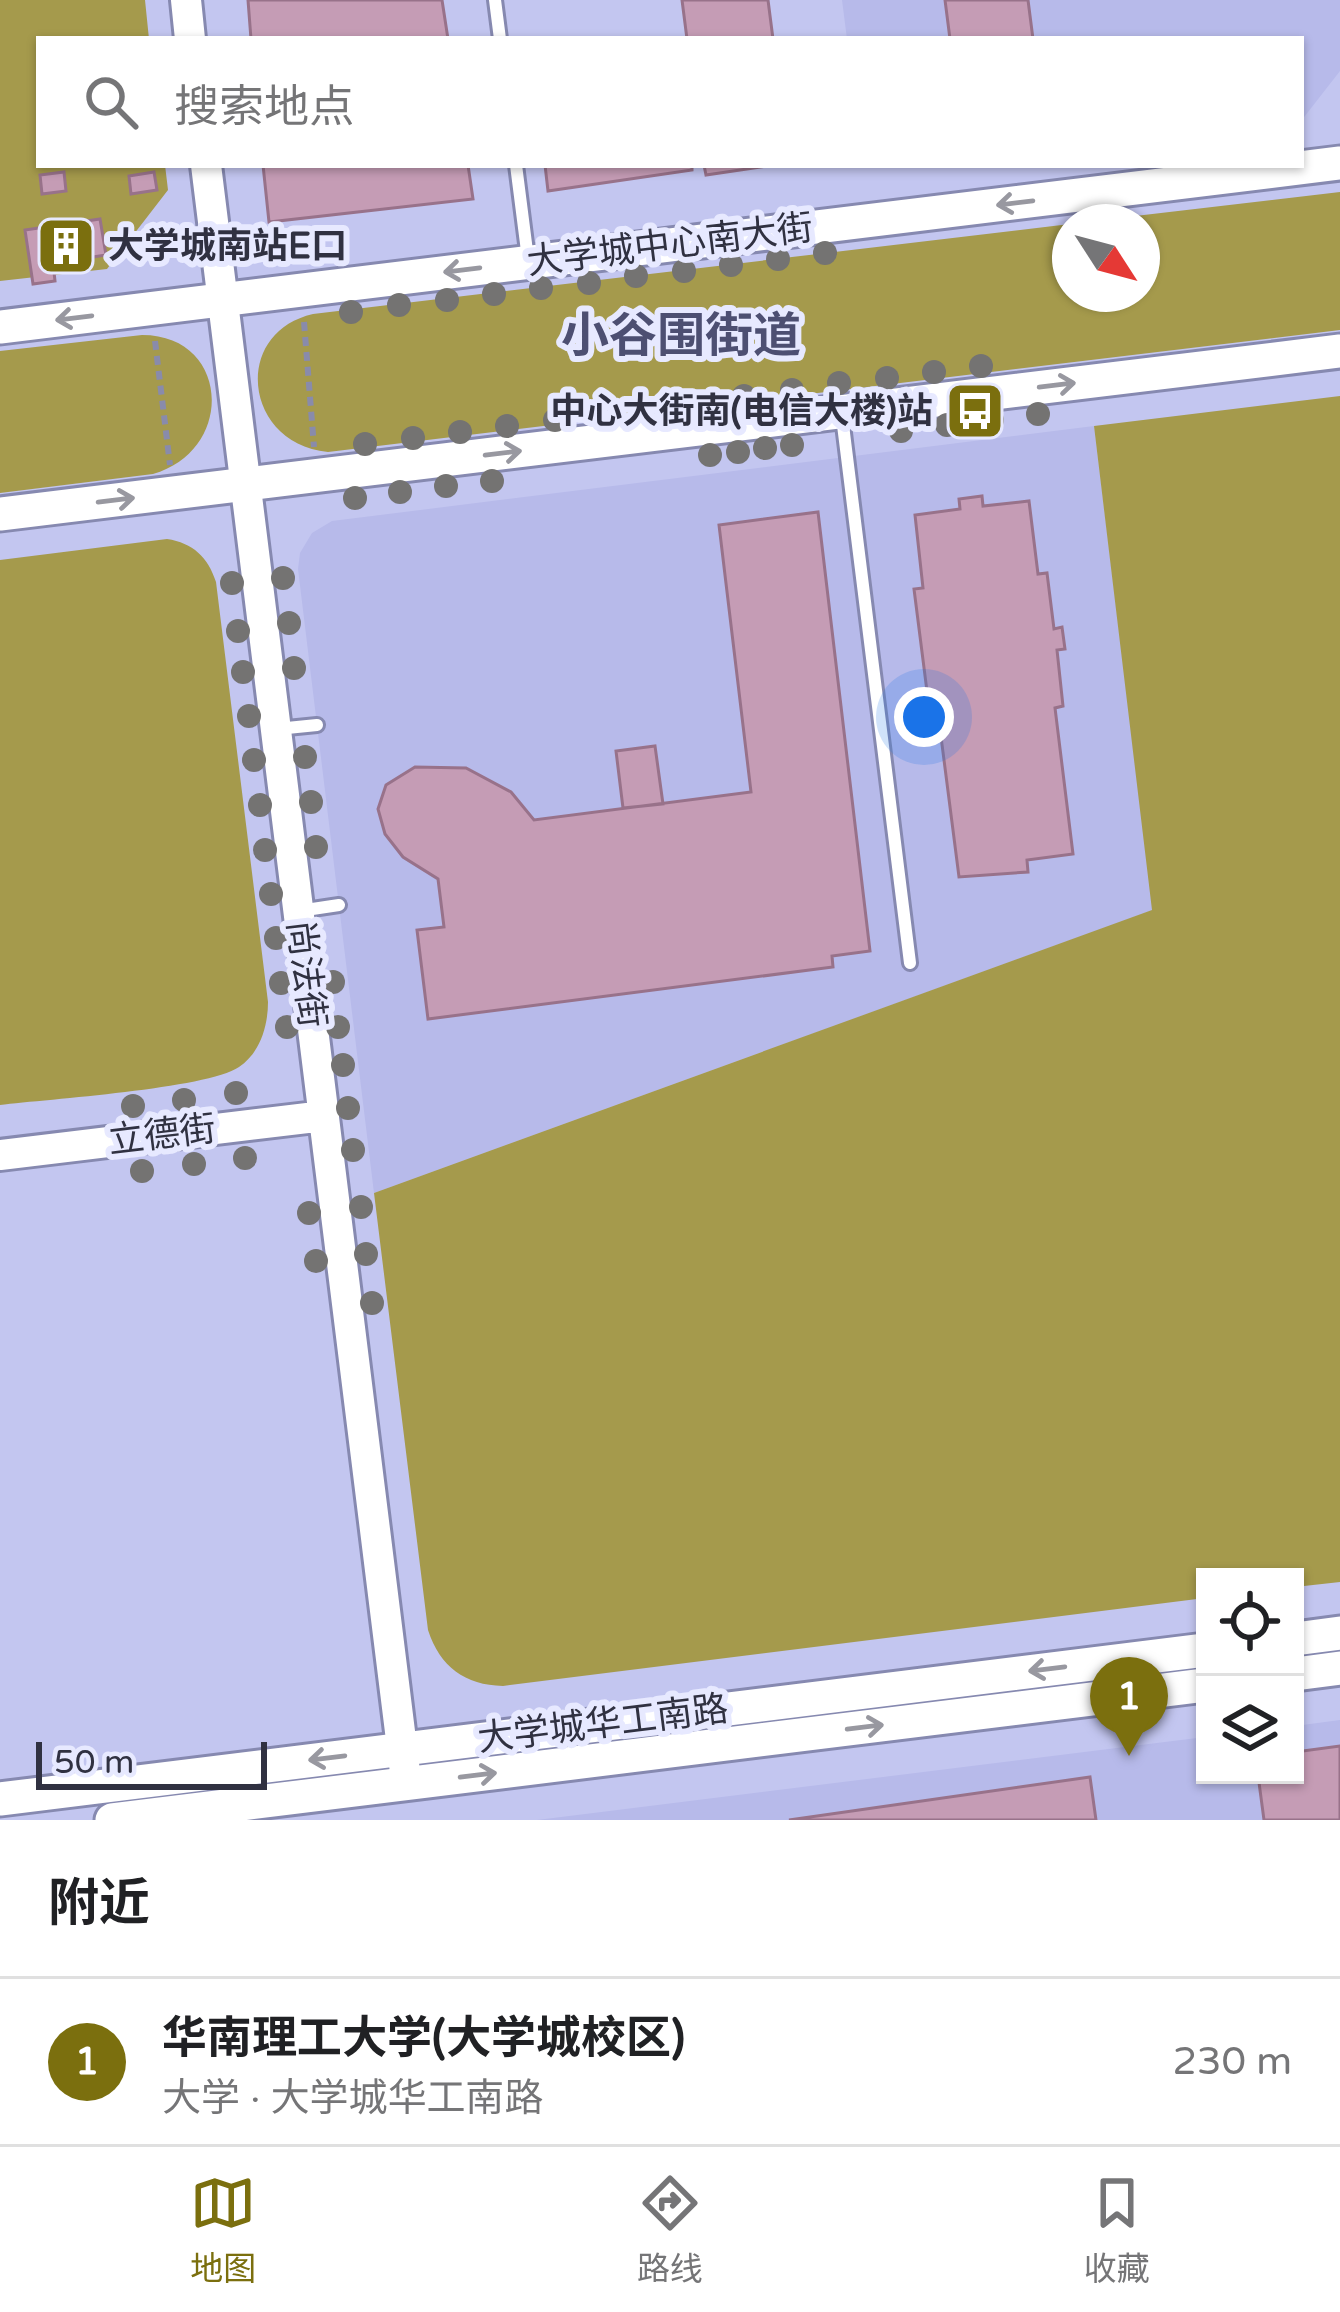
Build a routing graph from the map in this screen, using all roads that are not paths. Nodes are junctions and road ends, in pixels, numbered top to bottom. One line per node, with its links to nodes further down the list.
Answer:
1 (186, 0): 3 (street)
2 (495, 0): 4 (lane)
3 (190, 36)
4 (500, 36)
5 (1340, 163): 6 (main road, 大学城中心南大街, one-way to 6)
6 (1304, 167)
7 (206, 168): 11 (street, 尚法街)
8 (516, 168): 10 (lane)
9 (1299, 168): 10 (main road, 大学城中心南大街, one-way to 10)
10 (528, 262): 11 (main road, 大学城中心南大街, one-way to 11)
11 (223, 299): 12 (main road, 大学城中心南大街, one-way to 12); 15 (street, 尚法街)
12 (0, 327)
13 (1340, 351): 14 (main road, one-way to 13)
14 (842, 411): 15 (main road, one-way to 14); 21 (lane)
15 (246, 484): 16 (main road, one-way to 15); 18 (street, 尚法街)
16 (0, 514)
17 (317, 724): 18 (lane)
18 (276, 729): 20 (street, 尚法街)
19 (339, 905): 20 (lane)
20 (299, 911): 22 (street, 尚法街)
21 (910, 963)
22 (324, 1116): 23 (street, 立德街); 30 (street, 尚法街)
23 (0, 1155)
24 (1340, 1633): 25 (main road)
25 (1304, 1638)
26 (1196, 1651): 30 (main road, 大学城华工南路, one-way to 30)
27 (1340, 1668): 28 (main road)
28 (1304, 1673)
29 (1196, 1686): 31 (main road, 大学城华工南路, one-way to 29)
30 (402, 1749): 31 (street, 尚法街); 32 (main road, 大学城华工南路, one-way to 32)
31 (406, 1784): 33 (main road, 大学城华工南路)
32 (0, 1799)
33 (112, 1820)

